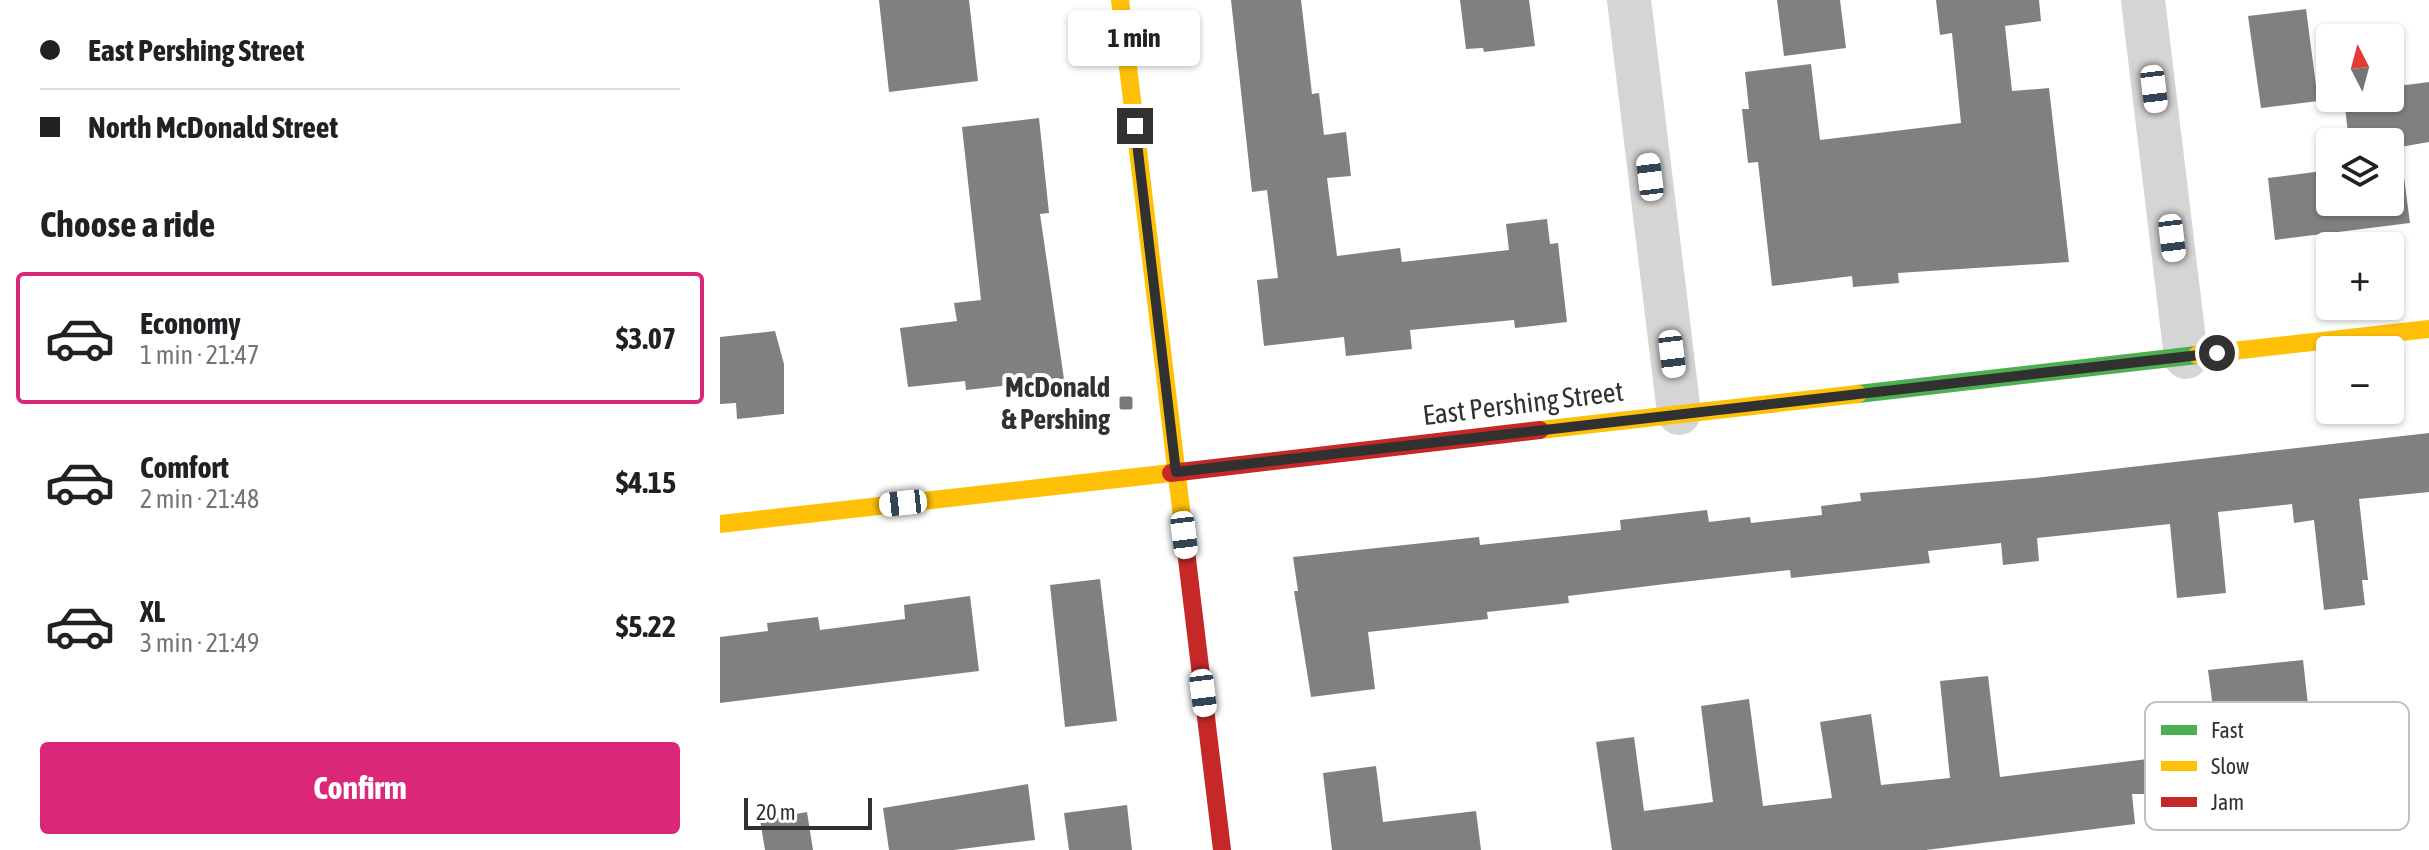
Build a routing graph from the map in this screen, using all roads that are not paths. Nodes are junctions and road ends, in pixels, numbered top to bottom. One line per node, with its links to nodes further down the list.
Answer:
1 (1120, 0): 7 (street)
2 (1629, 0): 6 (street)
3 (2143, 0): 5 (street)
4 (2429, 329): 5 (street, East Pershing Street)
5 (2186, 357): 6 (street, East Pershing Street)
6 (1679, 413): 7 (street, East Pershing Street)
7 (1176, 472): 8 (street, East Pershing Street); 9 (street)
8 (720, 524)
9 (1222, 850)

